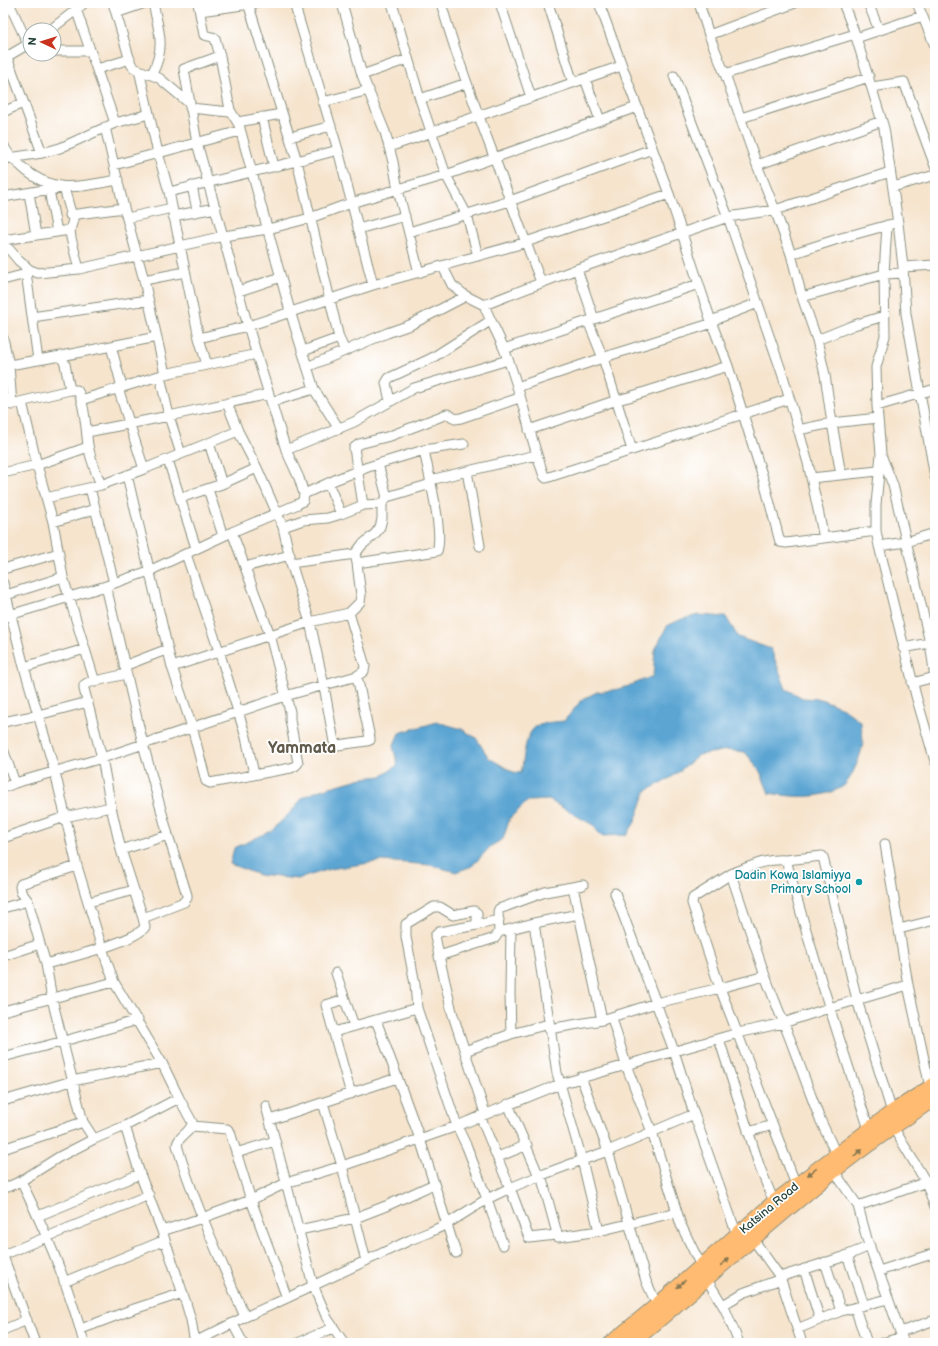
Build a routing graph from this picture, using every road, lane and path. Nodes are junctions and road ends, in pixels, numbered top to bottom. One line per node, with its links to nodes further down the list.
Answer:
1 (9, 3): 26 (street)
2 (84, 3): 20 (street)
3 (113, 3): 22 (street)
4 (146, 3): 22 (street)
5 (153, 3): 40 (street)
6 (294, 3): 52 (street)
7 (342, 3): 42 (street)
8 (392, 3): 36 (street)
9 (441, 3): 46 (street)
10 (500, 3): 50 (street)
11 (548, 3): 47 (street)
12 (599, 3): 37 (street)
13 (699, 3): 27 (street)
14 (795, 3): 19 (street)
15 (843, 3): 28 (street)
16 (868, 3): 25 (street)
17 (916, 3): 23 (street)
18 (251, 4): 21 (street); 59 (street)
19 (778, 6): 27 (street)
20 (75, 7): 24 (street); 32 (street)
21 (199, 7): 33 (street)
22 (116, 13): 35 (street)
23 (922, 16): 25 (street); 29 (street)
24 (59, 22)
25 (880, 30): 28 (street)
26 (22, 31)
27 (709, 35): 41 (street)
28 (856, 36): 41 (street); 44 (street)
29 (935, 46)
30 (22, 49): 34 (street)
31 (62, 51): 32 (street)
32 (90, 51): 38 (street)
33 (220, 56): 54 (street); 56 (street)
34 (5, 58): 53 (street)
35 (130, 59): 38 (street); 39 (street)
36 (408, 59): 42 (street); 51 (street)
37 (621, 66): 45 (street); 55 (street)
38 (97, 69): 65 (street)
39 (139, 70): 40 (street); 58 (street)
40 (152, 74): 54 (street)
41 (725, 74): 62 (street)
42 (362, 75): 49 (street)
43 (674, 76): 110 (street)
44 (869, 77): 48 (street); 62 (street)
45 (585, 79): 47 (street); 63 (street)
46 (467, 83): 51 (street); 61 (street)
47 (573, 83): 50 (street)
48 (872, 87): 64 (street); 83 (street)
49 (368, 90): 52 (street); 73 (street)
50 (531, 97): 61 (street)
51 (420, 99): 69 (street)
52 (323, 102): 66 (street)
53 (23, 103): 57 (street); 77 (street)
54 (190, 106): 56 (street); 71 (street)
55 (637, 107): 63 (street); 74 (street)
56 (230, 110): 68 (street)
57 (3, 112)
58 (149, 114): 65 (street); 76 (street)
59 (281, 114): 60 (street); 70 (street)
60 (262, 117): 68 (street); 84 (street)
61 (478, 117): 69 (street); 79 (street)
62 (741, 118): 82 (street)
63 (600, 120): 79 (street)
64 (882, 122): 82 (street); 86 (street)
65 (115, 123): 67 (street)
66 (331, 126): 70 (street); 75 (street)
67 (105, 127): 77 (street); 81 (street)
68 (239, 127): 71 (street); 85 (street)
69 (432, 133): 73 (street); 87 (street)
70 (290, 137): 80 (street)
71 (197, 143): 76 (street); 90 (street)
72 (3, 144): 78 (street)
73 (389, 147): 95 (street)
74 (652, 149): 98 (street); 100 (street)
75 (338, 150): 80 (street); 101 (street)
76 (158, 152): 81 (street); 96 (street)
77 (42, 153): 78 (street)
78 (7, 159): 93 (street)
79 (494, 159): 87 (street); 100 (street)
80 (297, 161): 84 (street); 112 (street)
81 (114, 165): 89 (street)
82 (757, 165): 105 (street)
83 (935, 166)
84 (274, 167): 85 (street)
85 (252, 172): 90 (street); 115 (street)
86 (890, 172): 92 (street); 105 (street)
87 (446, 175): 95 (street); 108 (street)
88 (935, 175): 92 (street)
89 (118, 180): 93 (street); 102 (street)
90 (209, 182): 91 (street); 103 (street)
91 (192, 186): 96 (street); 104 (street)
92 (893, 187): 113 (street)
93 (64, 188): 94 (street); 107 (street)
94 (49, 190): 97 (street); 118 (street)
95 (398, 190): 101 (street); 109 (street)
96 (169, 192): 106 (street)
97 (29, 193): 99 (street); 121 (street)
98 (669, 194): 120 (street); 124 (street)
99 (3, 198)
100 (510, 201): 108 (street); 124 (street)
101 (351, 203): 112 (street); 116 (street)
102 (124, 208): 107 (street); 111 (street)
103 (216, 208): 104 (street); 122 (street)
104 (198, 210): 106 (street)
105 (775, 210): 110 (street); 127 (street)
106 (173, 212): 111 (street); 126 (street)
107 (70, 215): 117 (street)
108 (466, 215): 119 (street); 129 (street)
109 (405, 216): 116 (street); 119 (street)
110 (728, 217): 120 (street); 150 (street)
111 (127, 218): 128 (street)
112 (310, 218): 115 (street); 148 (street)
113 (898, 223): 114 (street); 135 (street)
114 (887, 225): 127 (street); 138 (street)
115 (268, 229): 122 (street); 139 (street)
116 (358, 229): 144 (street)
117 (70, 230): 118 (street); 132 (street)
118 (57, 232): 121 (street)
119 (409, 232): 137 (street)
120 (682, 232): 133 (street); 143 (street)
121 (36, 235): 123 (street)
122 (224, 236): 126 (street); 145 (street)
123 (3, 240)
124 (525, 243): 129 (street); 142 (street)
125 (3, 246): 134 (street)
126 (180, 246): 128 (street); 136 (street)
127 (791, 254): 147 (street)
128 (137, 256): 132 (street); 141 (street)
129 (478, 256): 131 (street)
130 (935, 265): 135 (street)
131 (443, 267): 137 (street); 146 (street)
132 (79, 269): 134 (street)
133 (576, 269): 142 (street); 155 (street)
134 (25, 270): 140 (street); 154 (street)
135 (903, 270): 138 (street); 183 (street)
136 (185, 272): 141 (street); 161 (street)
137 (419, 273): 144 (street)
138 (884, 274): 147 (street); 153 (street)
139 (281, 277): 145 (street); 152 (street)
140 (3, 280)
141 (144, 280): 149 (street)
142 (541, 282): 151 (street)
143 (699, 284): 155 (street); 157 (street)
144 (373, 285): 148 (street)
145 (239, 291): 158 (street)
146 (466, 296): 151 (street); 167 (street)
147 (802, 297): 163 (street)
148 (330, 298): 152 (street); 162 (street)
149 (148, 300): 154 (street); 159 (street)
150 (758, 304): 157 (street); 186 (street)
151 (484, 305): 156 (street)
152 (290, 311): 158 (street); 166 (street)
153 (884, 316): 163 (street); 193 (street)
154 (32, 317): 171 (street)
155 (591, 320): 165 (street); 170 (street)
156 (490, 321): 165 (street); 189 (street)
157 (712, 322): 170 (street); 175 (street)
158 (248, 326): 161 (street); 168 (street)
159 (157, 337): 164 (street); 177 (street)
160 (3, 338): 173 (street)
161 (200, 338): 174 (street)
162 (339, 338): 166 (street); 167 (street)
163 (817, 340): 198 (street)
164 (111, 346): 169 (street); 178 (street)
165 (504, 349): 172 (street)
166 (303, 351): 176 (street)
167 (345, 351): 176 (street)
168 (257, 354): 174 (street); 184 (street)
169 (61, 356): 171 (street); 182 (street)
170 (603, 358): 179 (street); 188 (street)
171 (38, 360): 173 (street)
172 (508, 360): 179 (street); 189 (street)
173 (10, 365): 192 (street)
174 (208, 365): 177 (street)
175 (728, 366): 188 (street); 194 (street)
176 (307, 367): 181 (street)
177 (162, 375): 178 (street); 195 (street)
178 (120, 387): 187 (street); 197 (street)
179 (517, 388): 185 (street)
180 (935, 388): 183 (street)
181 (314, 389): 184 (street); 199 (street)
182 (70, 390): 187 (street); 190 (street)
183 (920, 392): 193 (street); 224 (street)
184 (270, 398): 191 (street); 207 (street)
185 (519, 398): 201 (street); 218 (street)
186 (789, 398): 194 (street); 202 (street)
187 (81, 400): 203 (street)
188 (617, 400): 201 (street); 209 (street)
189 (390, 401): 199 (street)
190 (22, 402): 192 (street); 215 (street)
191 (227, 403): 195 (street); 200 (street)
192 (7, 405)
193 (877, 406): 196 (street)
194 (743, 414): 209 (street); 246 (street)
195 (169, 416): 197 (street); 210 (street)
196 (878, 418): 198 (street); 211 (street)
197 (130, 423): 203 (street); 217 (street)
198 (832, 423): 202 (street); 223 (street)
199 (339, 429): 207 (street)
200 (238, 430): 204 (street); 216 (street)
201 (529, 430): 212 (street)
202 (798, 430): 225 (street)
203 (87, 432): 206 (street)
204 (209, 443): 210 (street); 228 (street)
205 (464, 444): 208 (street)
206 (88, 447): 215 (street); 229 (street)
207 (286, 450): 232 (street)
208 (424, 450): 214 (street); 226 (street)
209 (632, 450): 212 (street)
210 (181, 454): 213 (street)
211 (881, 454): 220 (street); 247 (street)
212 (536, 455): 219 (street)
213 (168, 460): 217 (street); 234 (street)
214 (378, 464): 218 (street); 235 (street)
215 (37, 465): 221 (street); 233 (street)
216 (257, 468): 228 (street); 238 (street)
217 (144, 469): 222 (street)
218 (358, 471): 227 (street); 236 (street)
219 (467, 471): 226 (street); 248 (street)
220 (878, 471): 223 (street); 242 (street)
221 (3, 472)
222 (127, 475): 229 (street); 257 (street)
223 (841, 475): 225 (street)
224 (935, 476)
225 (811, 478): 246 (street)
226 (431, 482): 235 (street); 254 (street)
227 (328, 483): 232 (street); 239 (street)
228 (222, 484): 231 (street)
229 (101, 485): 230 (street)
230 (90, 488): 233 (street); 237 (street)
231 (208, 489): 234 (street); 245 (street)
232 (304, 494): 238 (street)
233 (46, 498): 240 (street)
234 (180, 498): 250 (street)
235 (385, 501): 236 (street); 254 (street)
236 (363, 505): 239 (street)
237 (95, 509): 240 (street); 260 (street)
238 (277, 513): 241 (street); 243 (street)
239 (341, 514): 241 (street)
240 (53, 522): 251 (street)
241 (283, 527): 253 (street)
242 (876, 531): 246 (street); 249 (street)
243 (232, 532): 245 (street); 255 (street)
244 (935, 533): 247 (street)
245 (223, 536): 250 (street)
246 (824, 538)
247 (906, 542): 249 (street); 267 (street)
248 (480, 546)
249 (878, 546): 268 (street)
250 (196, 548): 252 (street)
251 (59, 553): 256 (street); 258 (street)
252 (186, 554): 257 (street); 271 (street)
253 (290, 559): 254 (street); 255 (street); 265 (street)
254 (356, 559): 263 (street)
255 (245, 567): 266 (street)
256 (3, 569)
257 (149, 570): 260 (street); 270 (street)
258 (63, 577): 261 (street); 262 (street)
259 (3, 584): 261 (street)
260 (110, 584): 262 (street); 274 (street)
261 (6, 595): 264 (street)
262 (68, 597): 264 (street); 269 (street)
263 (349, 613): 265 (street); 275 (street)
264 (7, 616): 272 (street)
265 (310, 622): 266 (street); 279 (street)
266 (270, 635): 271 (street); 280 (street)
267 (932, 642): 268 (street); 276 (street)
268 (903, 648): 278 (street)
269 (84, 649): 272 (street); 277 (street)
270 (168, 649): 273 (street); 274 (street)
271 (219, 651): 273 (street); 282 (street)
272 (24, 667): 283 (street)
273 (172, 667): 285 (street)
274 (125, 670): 277 (street); 286 (street)
275 (358, 676): 279 (street); 279 (street)
276 (935, 677): 278 (street)
277 (95, 682): 281 (street)
278 (912, 683): 289 (street)
279 (324, 686): 280 (street)
280 (285, 696): 282 (street); 291 (street)
281 (88, 702): 283 (street); 288 (street)
282 (238, 713): 285 (street); 291 (street)
283 (38, 715): 284 (street); 290 (street)
284 (3, 722)
285 (192, 727): 286 (street); 291 (street)
286 (142, 744): 288 (street); 296 (street)
287 (3, 749): 292 (street)
288 (102, 758): 290 (street); 294 (street)
289 (935, 761)
290 (55, 772): 292 (street); 295 (street)
291 (254, 774)
292 (15, 783): 293 (street)
293 (3, 788)
294 (111, 807): 295 (street); 299 (street)
295 (66, 817): 297 (street); 301 (street)
296 (168, 835): 299 (street); 309 (street)
297 (3, 838)
298 (885, 844): 315 (street)
299 (121, 850): 303 (street)
300 (786, 860): 302 (street); 329 (street); 332 (street)
301 (78, 866): 305 (street); 306 (street)
302 (731, 874): 323 (street); 326 (street)
303 (134, 890): 306 (street); 309 (street)
304 (615, 893): 330 (street)
305 (28, 901): 307 (street); 317 (street)
306 (89, 902): 318 (street)
307 (3, 907)
308 (579, 914): 310 (street); 312 (street); 337 (street)
309 (143, 918): 318 (street)
310 (499, 920): 313 (street); 316 (street)
311 (935, 920): 315 (street)
312 (534, 923): 314 (street); 340 (street)
313 (477, 925): 320 (street); 331 (street)
314 (511, 929): 316 (street); 343 (street)
315 (898, 929): 325 (street)
316 (499, 932): 320 (street)
317 (40, 944): 319 (street); 321 (street)
318 (102, 948): 321 (street); 324 (street)
319 (3, 956)
320 (439, 956): 346 (street)
321 (46, 964): 327 (street)
322 (336, 973): 328 (street)
323 (765, 976): 326 (street); 338 (street)
324 (114, 982): 327 (street); 335 (street)
325 (908, 985): 329 (street); 355 (street)
326 (720, 988): 330 (street); 342 (street)
327 (52, 999): 333 (street); 345 (street)
328 (345, 999): 339 (street); 341 (street)
329 (857, 1000): 332 (street); 362 (street)
330 (656, 1003): 334 (street); 347 (street)
331 (417, 1008): 336 (street); 370 (street)
332 (829, 1008): 338 (street); 372 (street)
333 (3, 1011)
334 (612, 1018): 337 (street); 350 (street)
335 (138, 1020): 345 (street); 349 (street)
336 (376, 1020): 339 (street); 352 (street)
337 (602, 1020): 340 (street)
338 (783, 1023): 342 (street); 382 (street)
339 (354, 1026): 341 (street)
340 (549, 1026): 343 (street); 354 (street)
341 (334, 1032): 356 (street)
342 (738, 1033): 344 (street); 367 (street)
343 (511, 1034): 346 (street)
344 (718, 1039): 347 (street); 374 (street)
345 (64, 1042): 348 (street); 353 (street)
346 (465, 1051): 364 (street)
347 (674, 1051): 350 (street); 363 (street)
348 (3, 1057)
349 (162, 1063): 353 (street); 357 (street)
350 (626, 1065): 351 (street); 373 (street)
351 (581, 1077): 354 (street); 380 (street)
352 (397, 1078): 356 (street); 376 (street)
353 (72, 1081): 358 (street); 366 (street)
354 (560, 1084): 360 (street); 384 (street)
355 (933, 1090): 362 (highway, Katsina Road); 371 (highway, Katsina Road)
356 (351, 1094): 359 (street)
357 (179, 1098): 368 (street); 369 (street)
358 (3, 1101)
359 (323, 1103): 365 (street); 385 (street)
360 (508, 1104): 364 (street); 378 (street)
361 (266, 1106): 365 (street)
362 (892, 1112): 372 (highway, Katsina Road)
363 (694, 1114): 373 (street); 411 (street)
364 (482, 1115): 370 (street); 383 (street)
365 (270, 1120): 377 (street)
366 (83, 1122): 375 (street); 379 (street)
367 (773, 1125): 374 (street); 393 (street)
368 (125, 1126): 375 (street); 387 (street)
369 (192, 1126): 381 (street); 404 (street)
370 (457, 1126): 376 (street); 397 (street)
371 (893, 1127): 386 (highway, Katsina Road, one-way to 371); 390 (street)
372 (869, 1129): 382 (highway, Katsina Road)
373 (652, 1132): 380 (street); 402 (street)
374 (748, 1132): 399 (street)
375 (94, 1139): 389 (street)
376 (420, 1139): 385 (street); 392 (street)
377 (276, 1141): 381 (street); 391 (street)
378 (527, 1145): 383 (street); 388 (street)
379 (3, 1149)
380 (608, 1151): 384 (street); 406 (street)
381 (236, 1153): 398 (street)
382 (836, 1154): 393 (highway, Katsina Road, one-way to 393)
383 (498, 1157): 394 (street)
384 (582, 1160): 388 (street); 410 (street)
385 (342, 1166): 391 (street); 405 (street)
386 (834, 1171): 400 (street); 414 (highway, Katsina Road)
387 (140, 1174): 396 (street); 403 (street)
388 (540, 1175): 394 (street); 412 (street)
389 (22, 1181): 395 (street); 403 (street)
390 (931, 1181): 400 (street); 401 (street)
391 (286, 1183): 398 (street); 409 (street)
392 (434, 1184): 405 (street); 407 (street)
393 (796, 1185): 399 (highway, Katsina Road)
394 (510, 1188): 397 (street); 412 (street)
395 (3, 1189)
396 (148, 1195): 408 (street); 413 (street)
397 (487, 1198): 407 (street); 416 (street)
398 (251, 1200): 404 (street); 431 (street)
399 (774, 1202): 411 (highway, Katsina Road)
400 (858, 1206): 417 (street)
401 (935, 1207)
402 (677, 1212): 406 (street); 426 (street)
403 (38, 1216): 413 (street)
404 (202, 1218): 408 (street); 438 (street)
405 (355, 1218): 409 (street); 422 (street)
406 (629, 1223): 410 (street); 433 (street)
407 (447, 1224): 418 (street); 422 (street)
408 (162, 1230): 415 (street)
409 (299, 1230): 429 (street)
410 (600, 1231): 412 (street)
411 (737, 1235): 426 (highway, Katsina Road)
412 (558, 1237)
413 (47, 1238): 420 (street); 428 (street)
414 (754, 1239): 426 (highway, Katsina Road, one-way to 414); 427 (street)
415 (165, 1240): 428 (street); 430 (street)
416 (503, 1245)
417 (870, 1246): 421 (street); 425 (street)
418 (456, 1253)
419 (935, 1253): 425 (street)
420 (3, 1255): 439 (street)
421 (847, 1255): 423 (street); 435 (street)
422 (366, 1260): 429 (street)
423 (825, 1262): 424 (street); 437 (street)
424 (804, 1269): 427 (street); 440 (street)
425 (879, 1271): 432 (street)
426 (704, 1272): 433 (highway, Katsina Road, one-way to 433); 434 (street); 455 (highway, Katsina Road)
427 (781, 1278): 434 (street); 445 (street)
428 (64, 1282): 444 (street)
429 (313, 1285): 431 (street); 443 (street)
430 (183, 1293): 444 (street); 450 (street)
431 (287, 1298): 438 (street)
432 (888, 1298): 435 (street); 447 (street)
433 (657, 1305): 454 (highway, Katsina Road)
434 (723, 1305): 456 (street)
435 (864, 1305): 436 (street)
436 (854, 1308): 437 (street); 458 (street)
437 (841, 1311): 440 (street)
438 (245, 1317): 442 (street)
439 (27, 1320): 446 (street); 448 (street)
440 (820, 1320): 445 (street)
441 (935, 1320): 447 (street)
442 (233, 1324): 450 (street); 451 (street)
443 (333, 1328): 452 (street); 453 (street)
444 (81, 1329): 449 (street)
445 (797, 1329): 457 (street)
446 (3, 1330)
447 (902, 1337): 459 (street)
448 (35, 1343)
449 (84, 1343)
450 (194, 1343)
451 (243, 1343)
452 (298, 1343)
453 (344, 1343)
454 (611, 1343)
455 (632, 1343)
456 (739, 1343)
457 (802, 1343)
458 (867, 1343)
459 (882, 1343)

